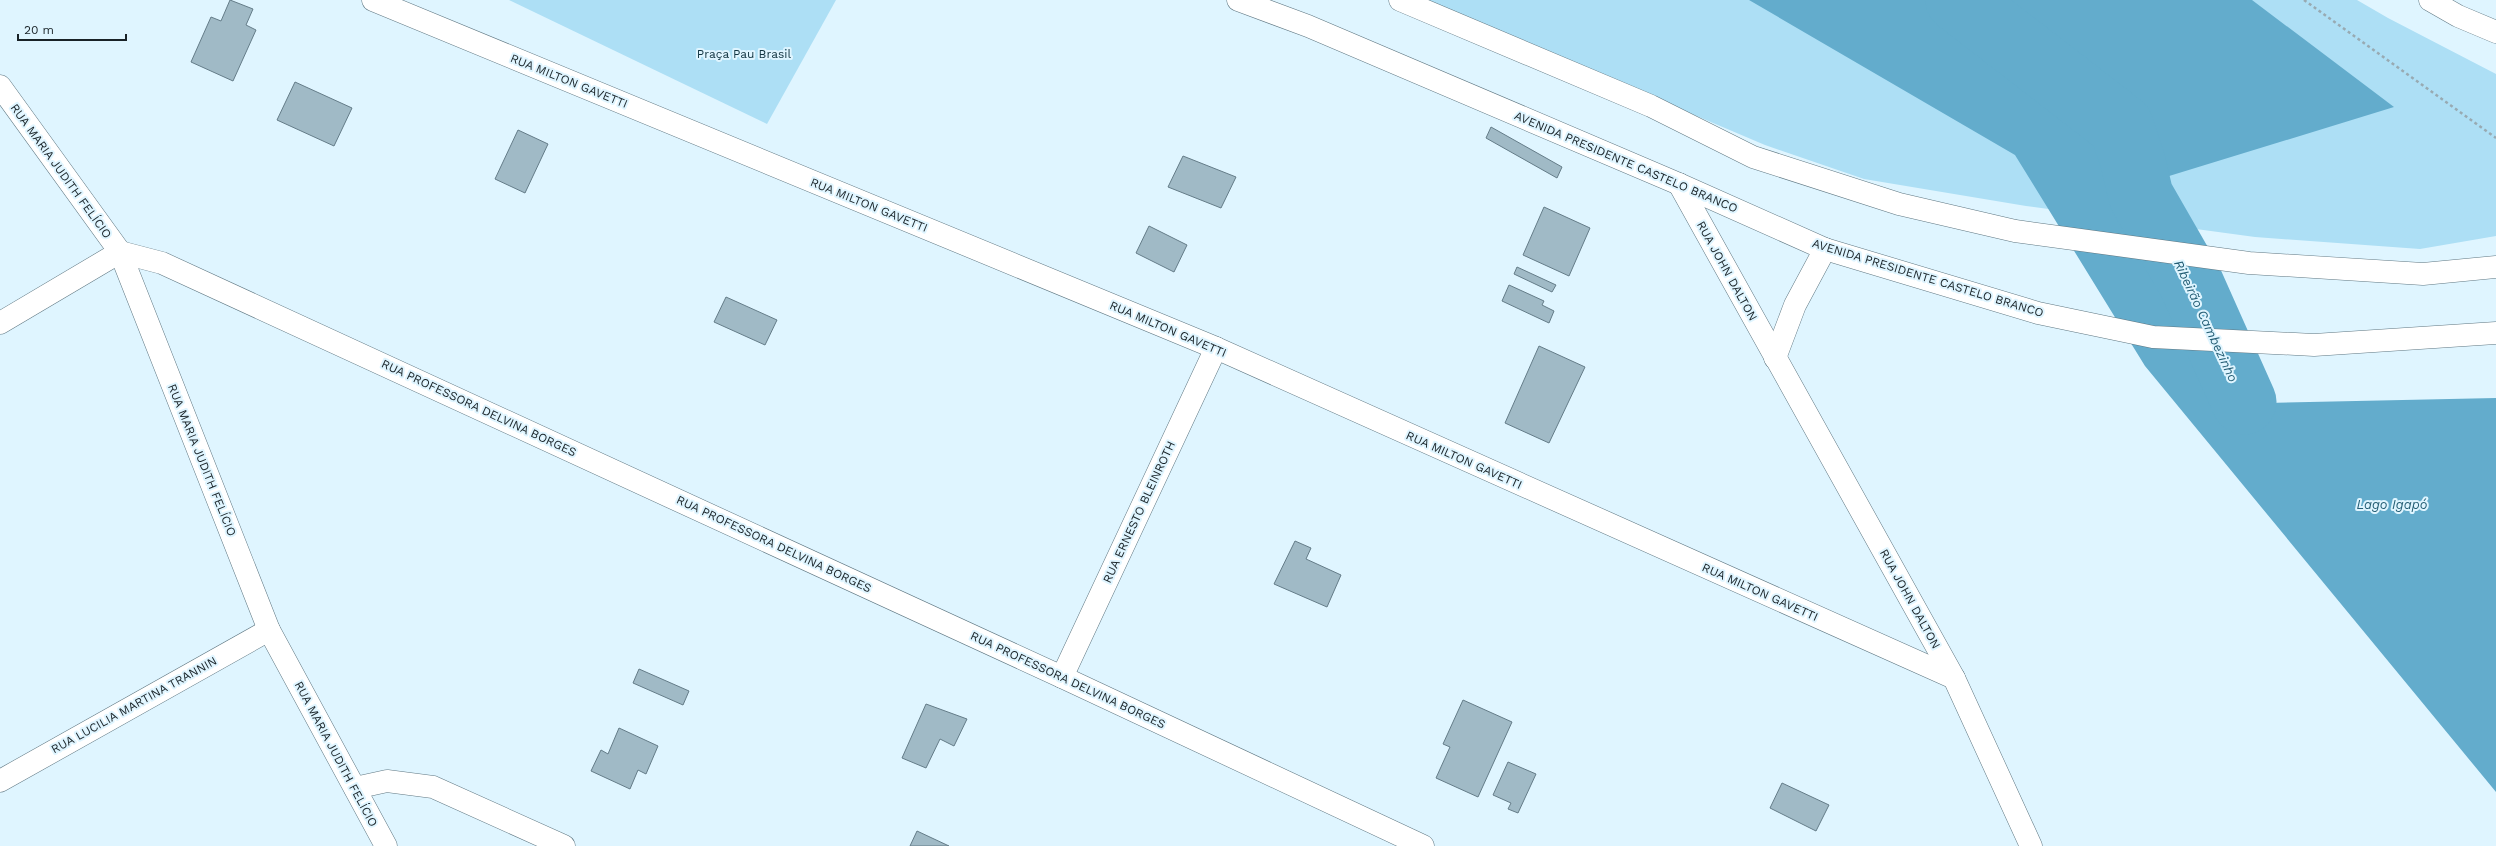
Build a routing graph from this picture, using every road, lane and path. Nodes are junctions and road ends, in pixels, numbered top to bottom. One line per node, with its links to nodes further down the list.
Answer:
1 (373, 0): 15 (street, RUA MILTON GAVETTI)
2 (1238, 0): 9 (street, AVENIDA PRESIDENTE CASTELO BRANCO)
3 (1400, 0): 12 (street)
4 (2304, 0): 8 (path)
5 (2430, 0): 6 (street)
6 (2496, 32)
7 (0, 86): 11 (street, RUA MARIA JUDITH FELÍCIO)
8 (2496, 138)
9 (1680, 184): 10 (street, AVENIDA PRESIDENTE CASTELO BRANCO); 16 (street, RUA JOHN DALTON)
10 (1825, 249): 14 (street, AVENIDA PRESIDENTE CASTELO BRANCO); 16 (street)
11 (120, 252): 13 (street); 17 (street, RUA MARIA JUDITH FELÍCIO); 18 (street, RUA PROFESSORA DELVINA BORGES)
12 (2496, 267)
13 (0, 323)
14 (2496, 333)
15 (1216, 348): 18 (street, RUA ERNESTO BLEINROTH); 19 (street, RUA MILTON GAVETTI)
16 (1775, 358): 19 (street, RUA JOHN DALTON)
17 (269, 630): 20 (street, RUA LUCILIA MARTINA TRANNIN); 21 (street, RUA MARIA JUDITH FELÍCIO)
18 (1062, 677): 24 (street, RUA PROFESSORA DELVINA BORGES)
19 (1954, 678): 25 (street, RUA JOHN DALTON)
20 (0, 781)
21 (355, 788): 22 (street, RUA MARIA JUDITH FELÍCIO); 23 (street)
22 (386, 846)
23 (564, 846)
24 (1423, 846)
25 (2031, 846)

